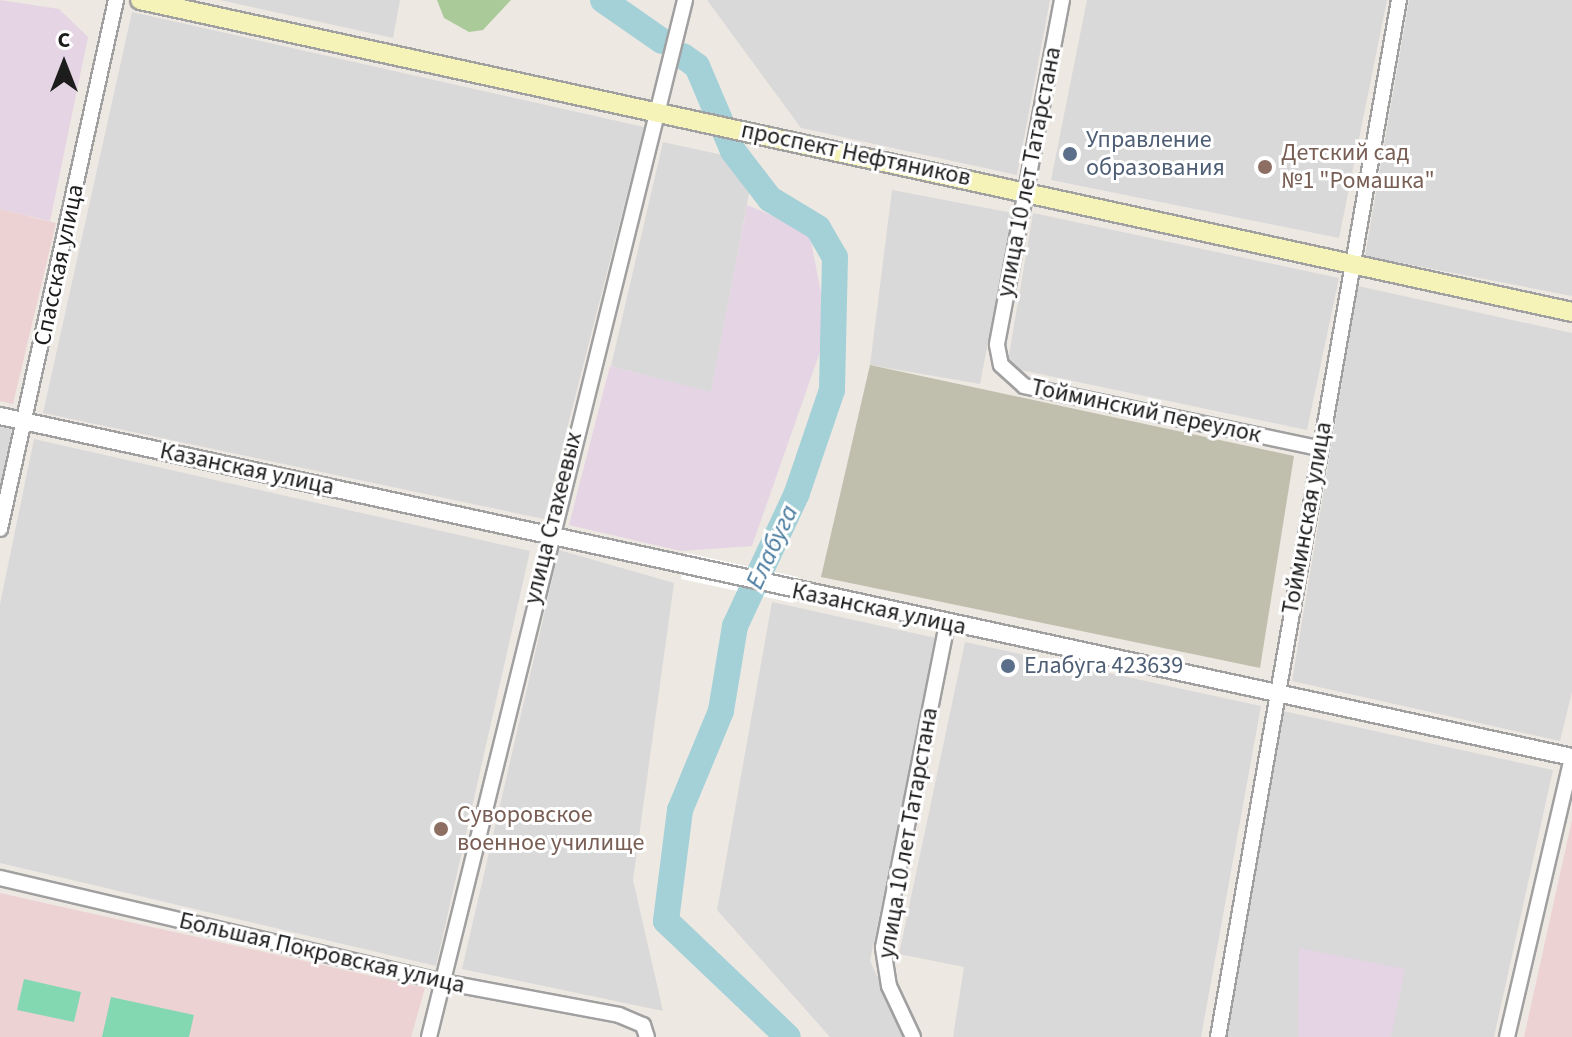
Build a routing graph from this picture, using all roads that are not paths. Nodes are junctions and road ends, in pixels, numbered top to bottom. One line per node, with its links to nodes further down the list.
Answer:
1 (116, 0): 12 (street, Спасская улица)
2 (140, 0): 6 (main road, проспект Нефтяников)
3 (685, 0): 6 (street, улица Стахеевых)
4 (1062, 0): 7 (street, улица 10 лет Татарстана)
5 (1399, 0): 8 (street, Тойминская улица)
6 (656, 110): 7 (main road, проспект Нефтяников); 15 (street, улица Стахеевых)
7 (1026, 189): 8 (main road, проспект Нефтяников); 10 (street, улица 10 лет Татарстана)
8 (1354, 262): 9 (main road, проспект Нефтяников); 13 (street, Тойминская улица)
9 (1572, 312)
10 (997, 345): 13 (street, Тойминский переулок)
11 (0, 416): 12 (street, Казанская улица)
12 (25, 422): 14 (street, Спасская улица); 15 (street, Казанская улица)
13 (1319, 448): 17 (street, Тойминская улица)
14 (0, 529)
15 (548, 534): 16 (street, Казанская улица); 20 (street, улица Стахеевых)
16 (947, 623): 17 (street, Казанская улица); 23 (street, улица 10 лет Татарстана)
17 (1276, 694): 18 (street, Казанская улица); 24 (street, Тойминская улица)
18 (1572, 757): 25 (street)
19 (0, 878): 20 (street, Большая Покровская улица)
20 (443, 982): 21 (street, Большая Покровская улица); 22 (street, улица Стахеевых)
21 (645, 1031)
22 (429, 1037)
23 (913, 1037)
24 (1218, 1037)
25 (1507, 1037)

